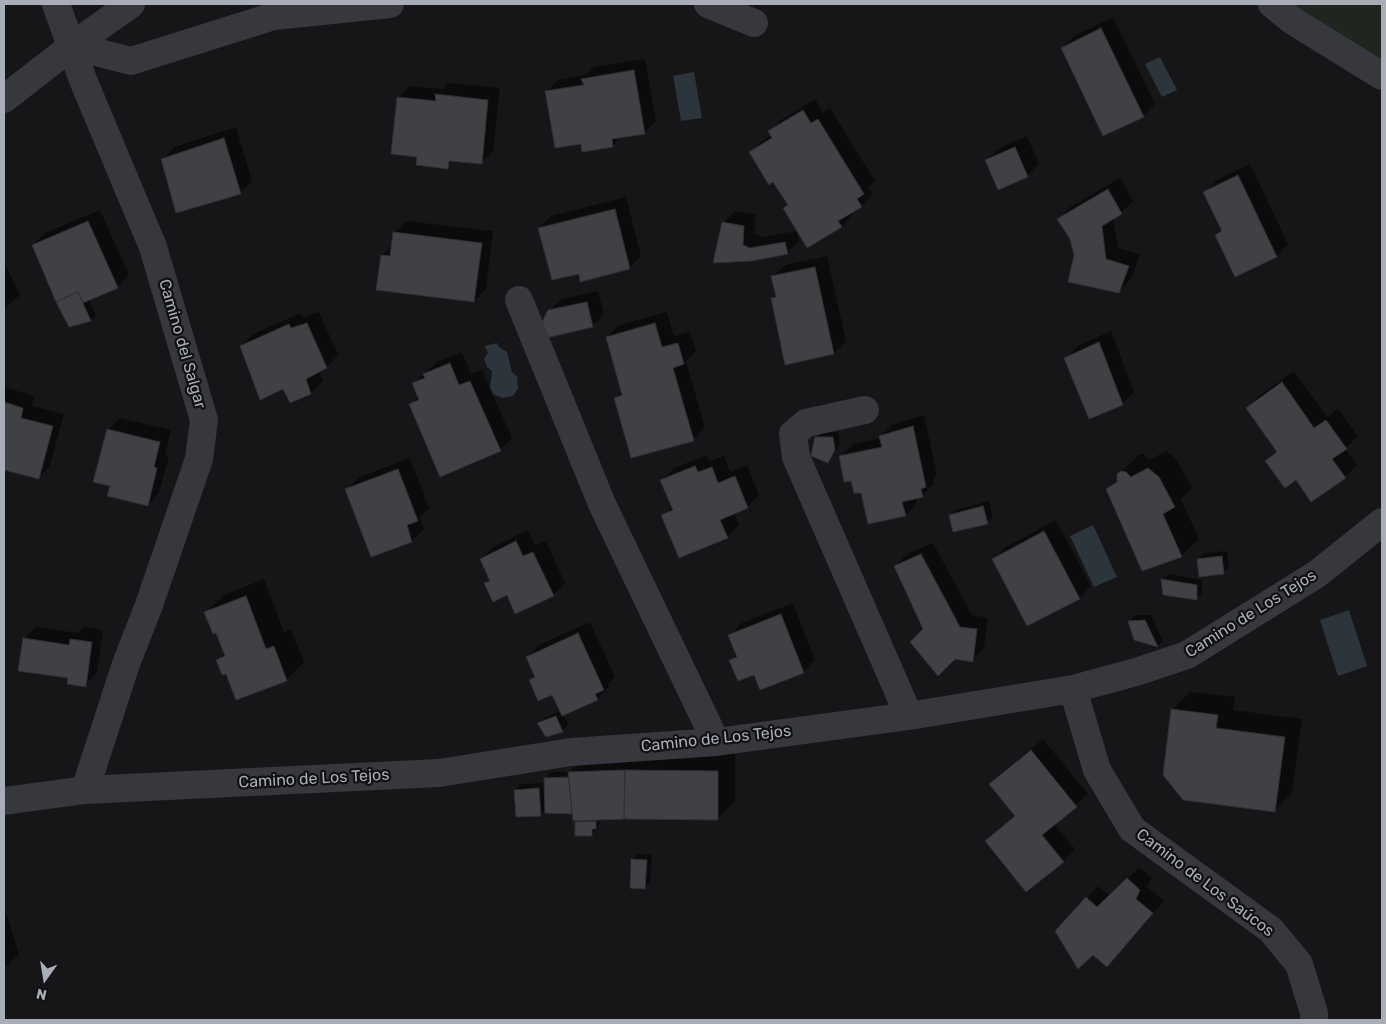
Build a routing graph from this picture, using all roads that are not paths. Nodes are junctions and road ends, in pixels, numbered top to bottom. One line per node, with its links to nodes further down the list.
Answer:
1 (56, 4): 7 (street, Camino del Salgar)
2 (131, 4): 7 (street)
3 (390, 4): 7 (street)
4 (708, 4): 6 (street)
5 (1272, 4): 8 (street)
6 (754, 23)
7 (72, 46): 9 (street); 16 (street, Camino del Salgar)
8 (1382, 76)
9 (4, 98)
10 (519, 300): 15 (street)
11 (865, 410): 14 (street)
12 (1382, 522): 13 (street, Camino de Los Tejos)
13 (1073, 689): 14 (street, Camino de Los Tejos); 18 (street, Camino de Los Saúcos)
14 (909, 716): 15 (street, Camino de Los Tejos)
15 (716, 742): 16 (street, Camino de Los Tejos)
16 (85, 790): 17 (street, Camino de Los Tejos)
17 (4, 801)
18 (1314, 1020)

